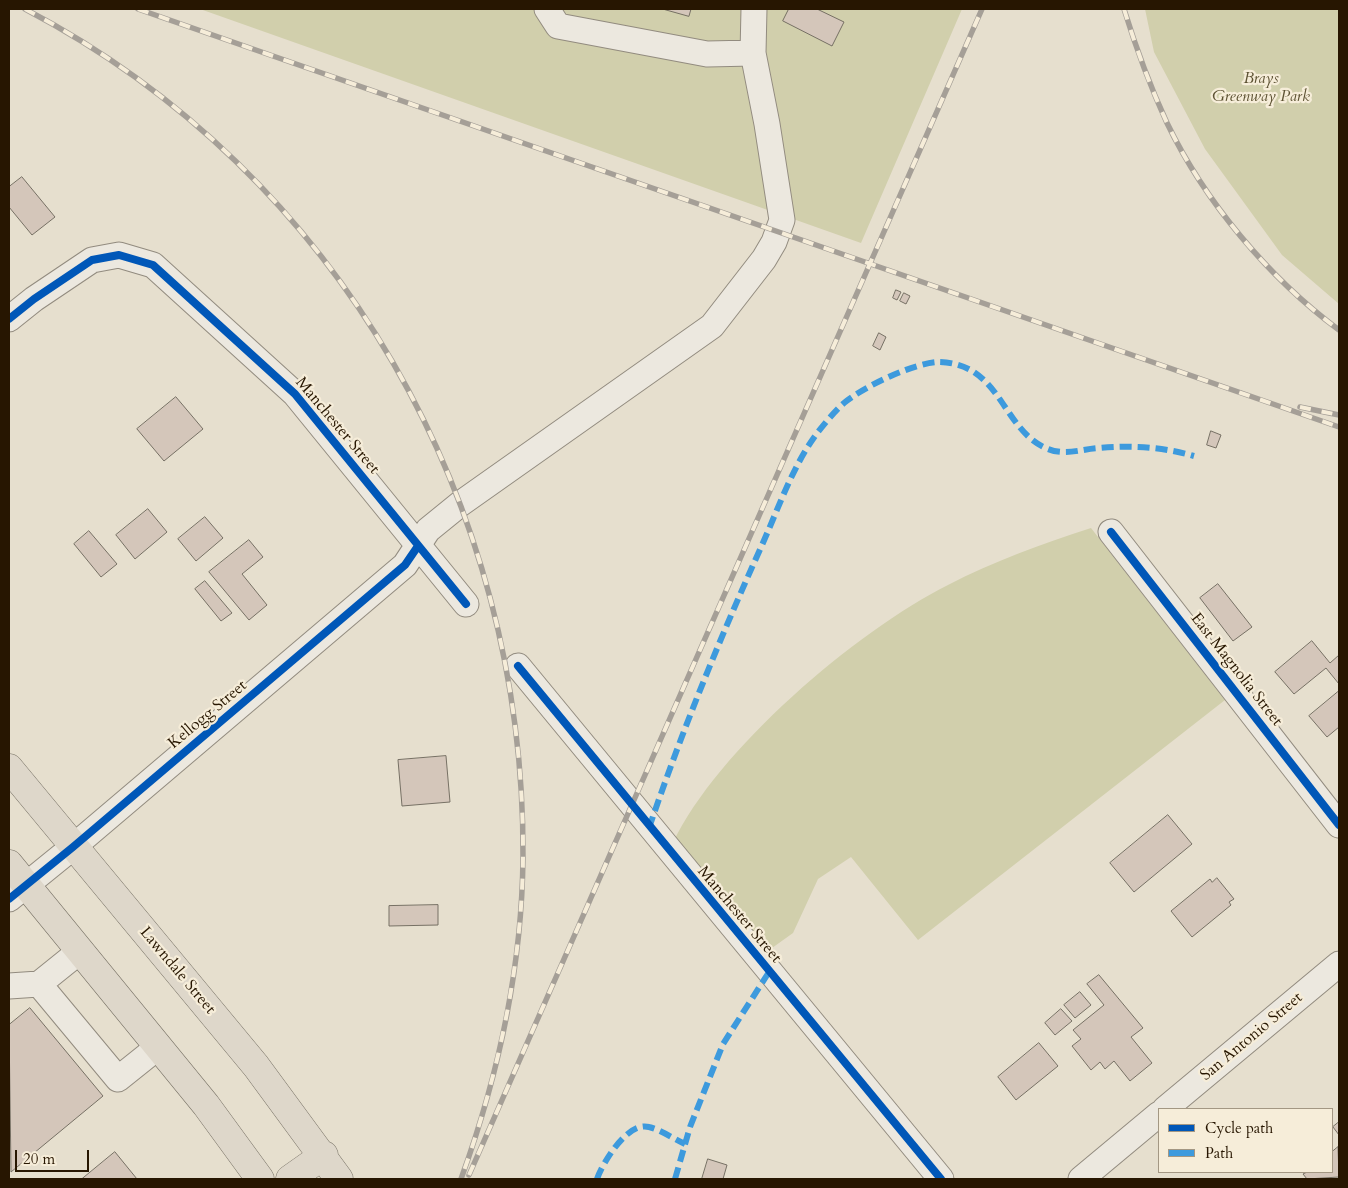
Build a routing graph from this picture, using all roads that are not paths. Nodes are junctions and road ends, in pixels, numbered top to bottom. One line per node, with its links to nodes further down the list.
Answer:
1 (547, 9): 3 (street)
2 (754, 9): 3 (street, Kellogg Street)
3 (752, 53): 6 (street, Kellogg Street)
4 (9, 319): 6 (street, Manchester Street)
5 (1111, 532): 10 (street, East Magnolia Street)
6 (418, 546): 7 (street, Manchester Street); 11 (street, Kellogg Street)
7 (466, 604)
8 (518, 666): 25 (street, Manchester Street)
9 (9, 768): 11 (main road, Lawndale Street)
10 (1339, 826)
11 (73, 847): 13 (street, Kellogg Street); 21 (main road, Lawndale Street)
12 (9, 864): 13 (main road)
13 (17, 892): 14 (main road)
14 (80, 951): 16 (street); 18 (main road)
15 (1339, 964): 19 (street, San Antonio Street)
16 (39, 984): 17 (street); 18 (street)
17 (9, 986)
18 (158, 1047): 22 (main road)
19 (1166, 1108)
20 (1158, 1115): 26 (street)
21 (324, 1155): 23 (main road); 24 (main road, Lawndale Street)
22 (260, 1179)
23 (290, 1179)
24 (339, 1179)
25 (941, 1179)
26 (1081, 1179)

